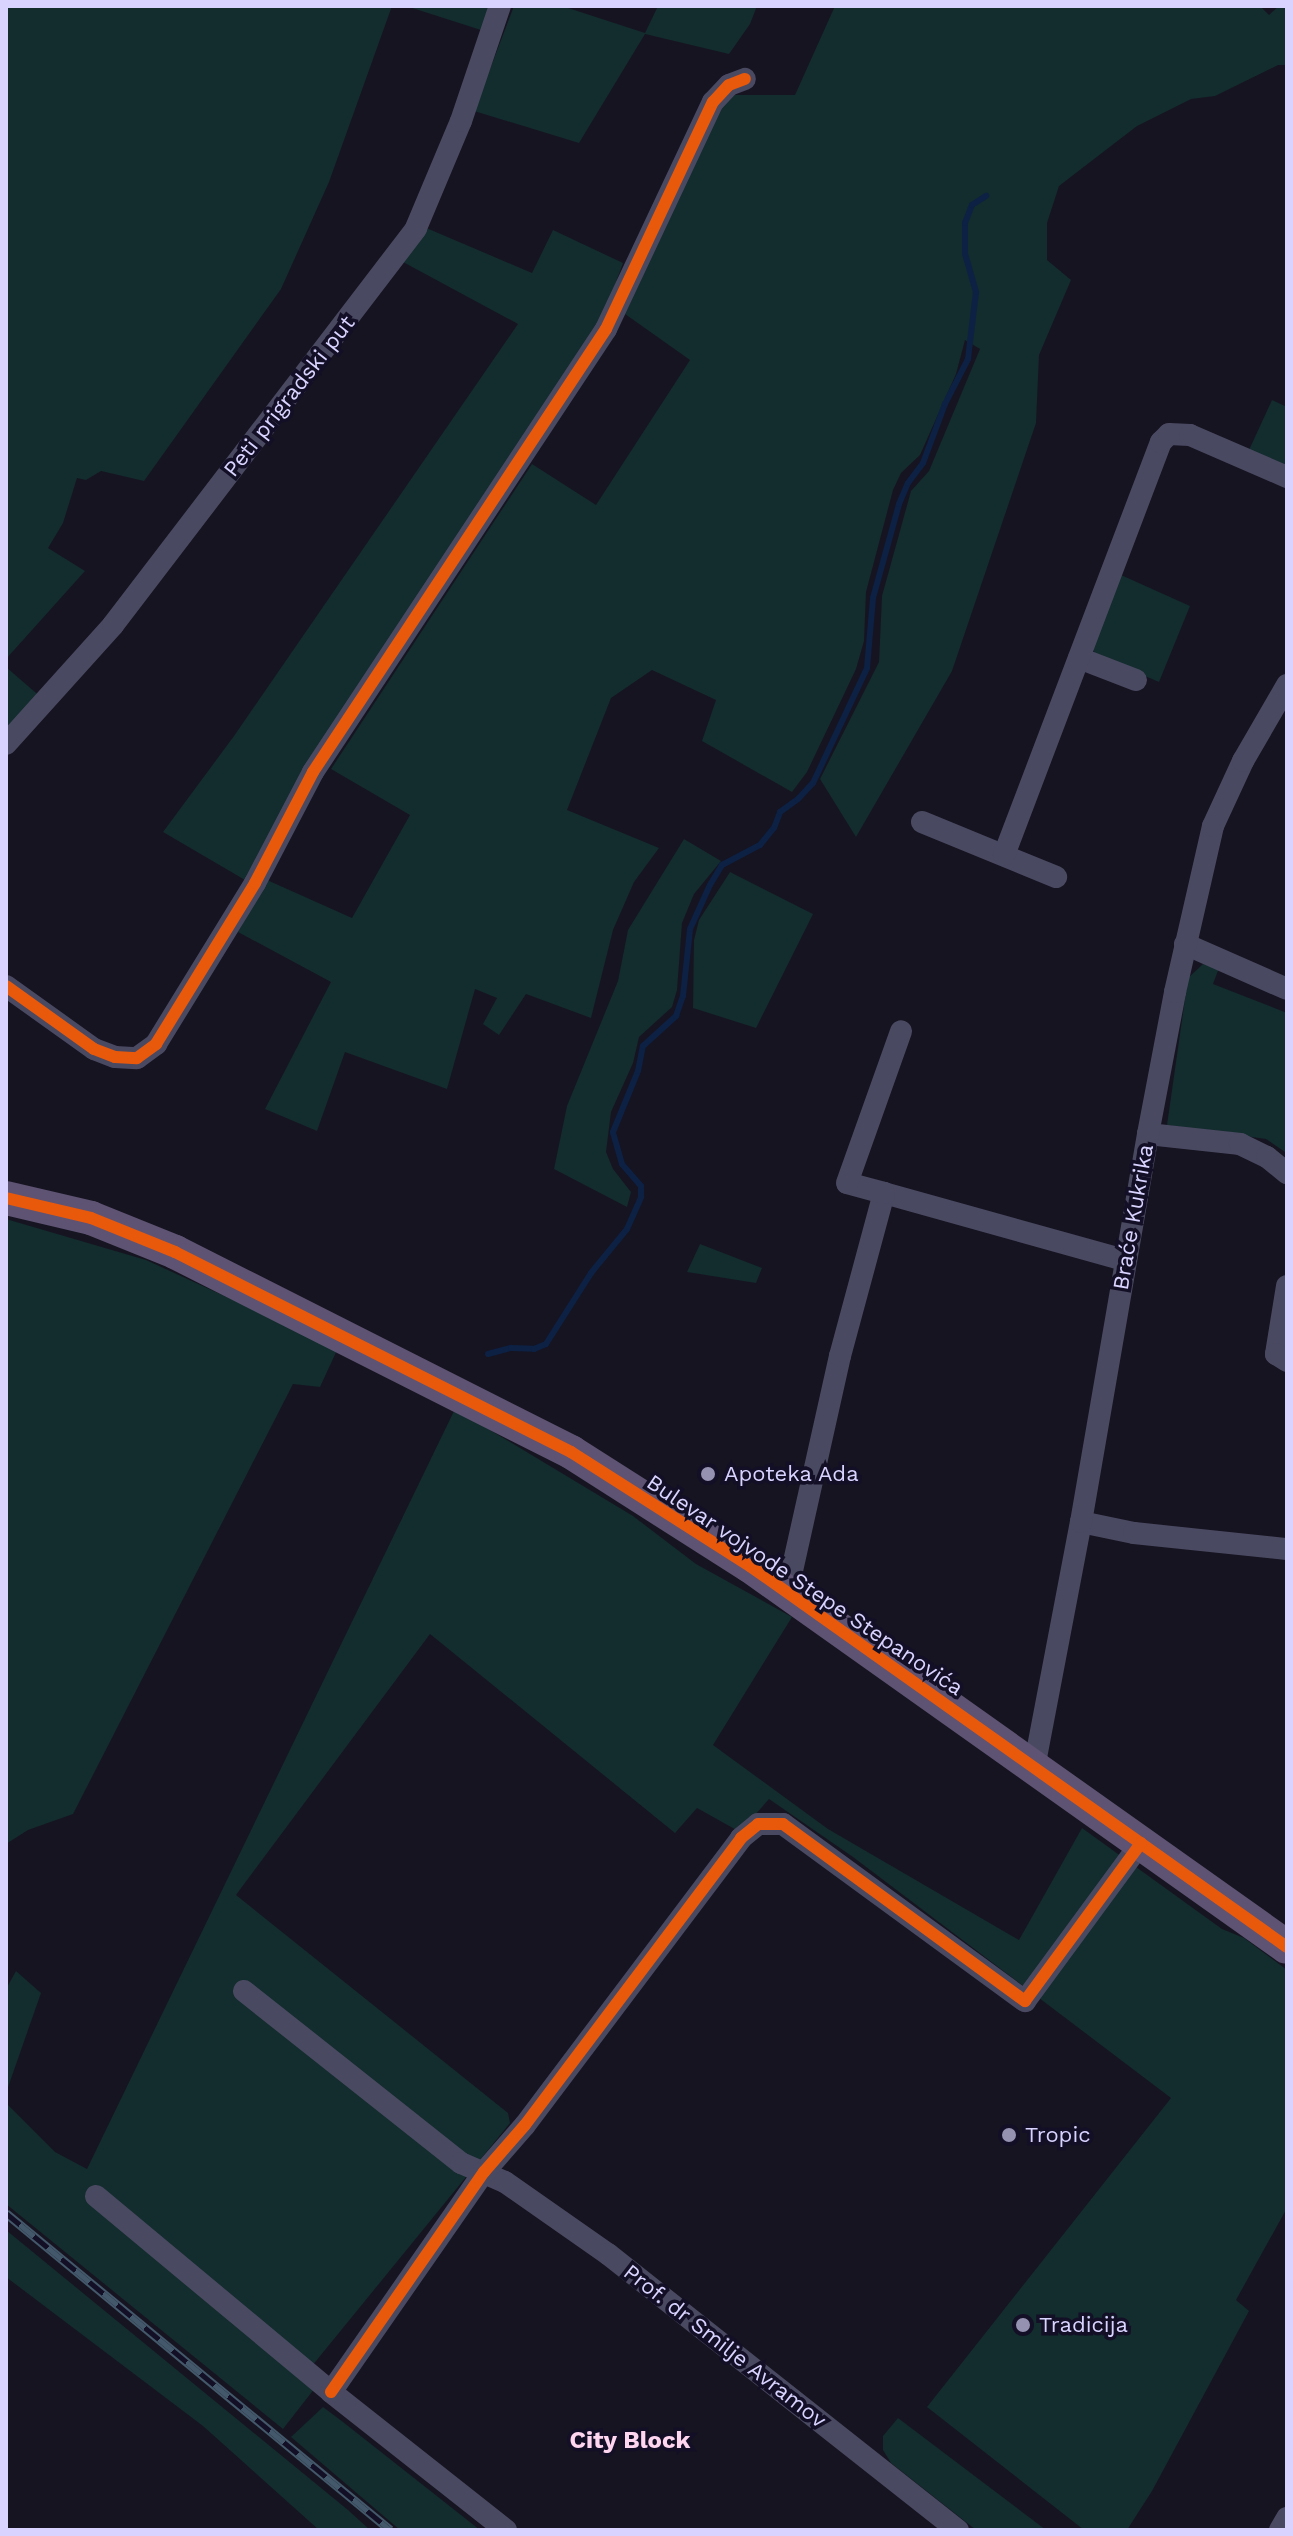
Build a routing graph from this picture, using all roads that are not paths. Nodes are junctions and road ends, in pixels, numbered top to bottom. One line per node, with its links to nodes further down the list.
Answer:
1 (500, 6): 7 (street, Peti prigradski put)
2 (745, 79): 12 (street)
3 (1287, 477): 4 (street)
4 (1079, 658): 5 (street); 9 (street)
5 (1136, 680)
6 (1286, 690): 11 (street, Braće Kukrika)
7 (6, 744)
8 (922, 822): 9 (street)
9 (1004, 855): 10 (street)
10 (1056, 877)
11 (1185, 944): 13 (street); 15 (street, Braće Kukrika)
12 (6, 986)
13 (1287, 989)
14 (901, 1031): 17 (street)
15 (1148, 1134): 16 (street); 19 (street, Braće Kukrika)
16 (1287, 1173)
17 (884, 1193): 19 (street); 24 (street)
18 (6, 1198): 24 (main road, Bulevar vojvode Stepe Stepanovića)
19 (1124, 1260): 22 (street, Braće Kukrika)
20 (1287, 1286): 21 (street)
21 (1287, 1361)
22 (1081, 1522): 23 (street); 25 (street, Braće Kukrika)
23 (1287, 1549)
24 (787, 1593): 25 (main road, Bulevar vojvode Stepe Stepanovića)
25 (1034, 1768): 26 (main road, Bulevar vojvode Stepe Stepanovića)
26 (1141, 1843): 27 (main road, Bulevar vojvode Stepe Stepanovića); 29 (street)
27 (1287, 1947)
28 (244, 1991): 29 (street, Prof. dr Smilje Avramov)
29 (484, 2172): 31 (street); 34 (street, Prof. dr Smilje Avramov)
30 (96, 2196): 31 (street)
31 (331, 2392): 33 (street)
32 (1287, 2518): 35 (street)
33 (506, 2530)
34 (958, 2530)
35 (1280, 2530)

